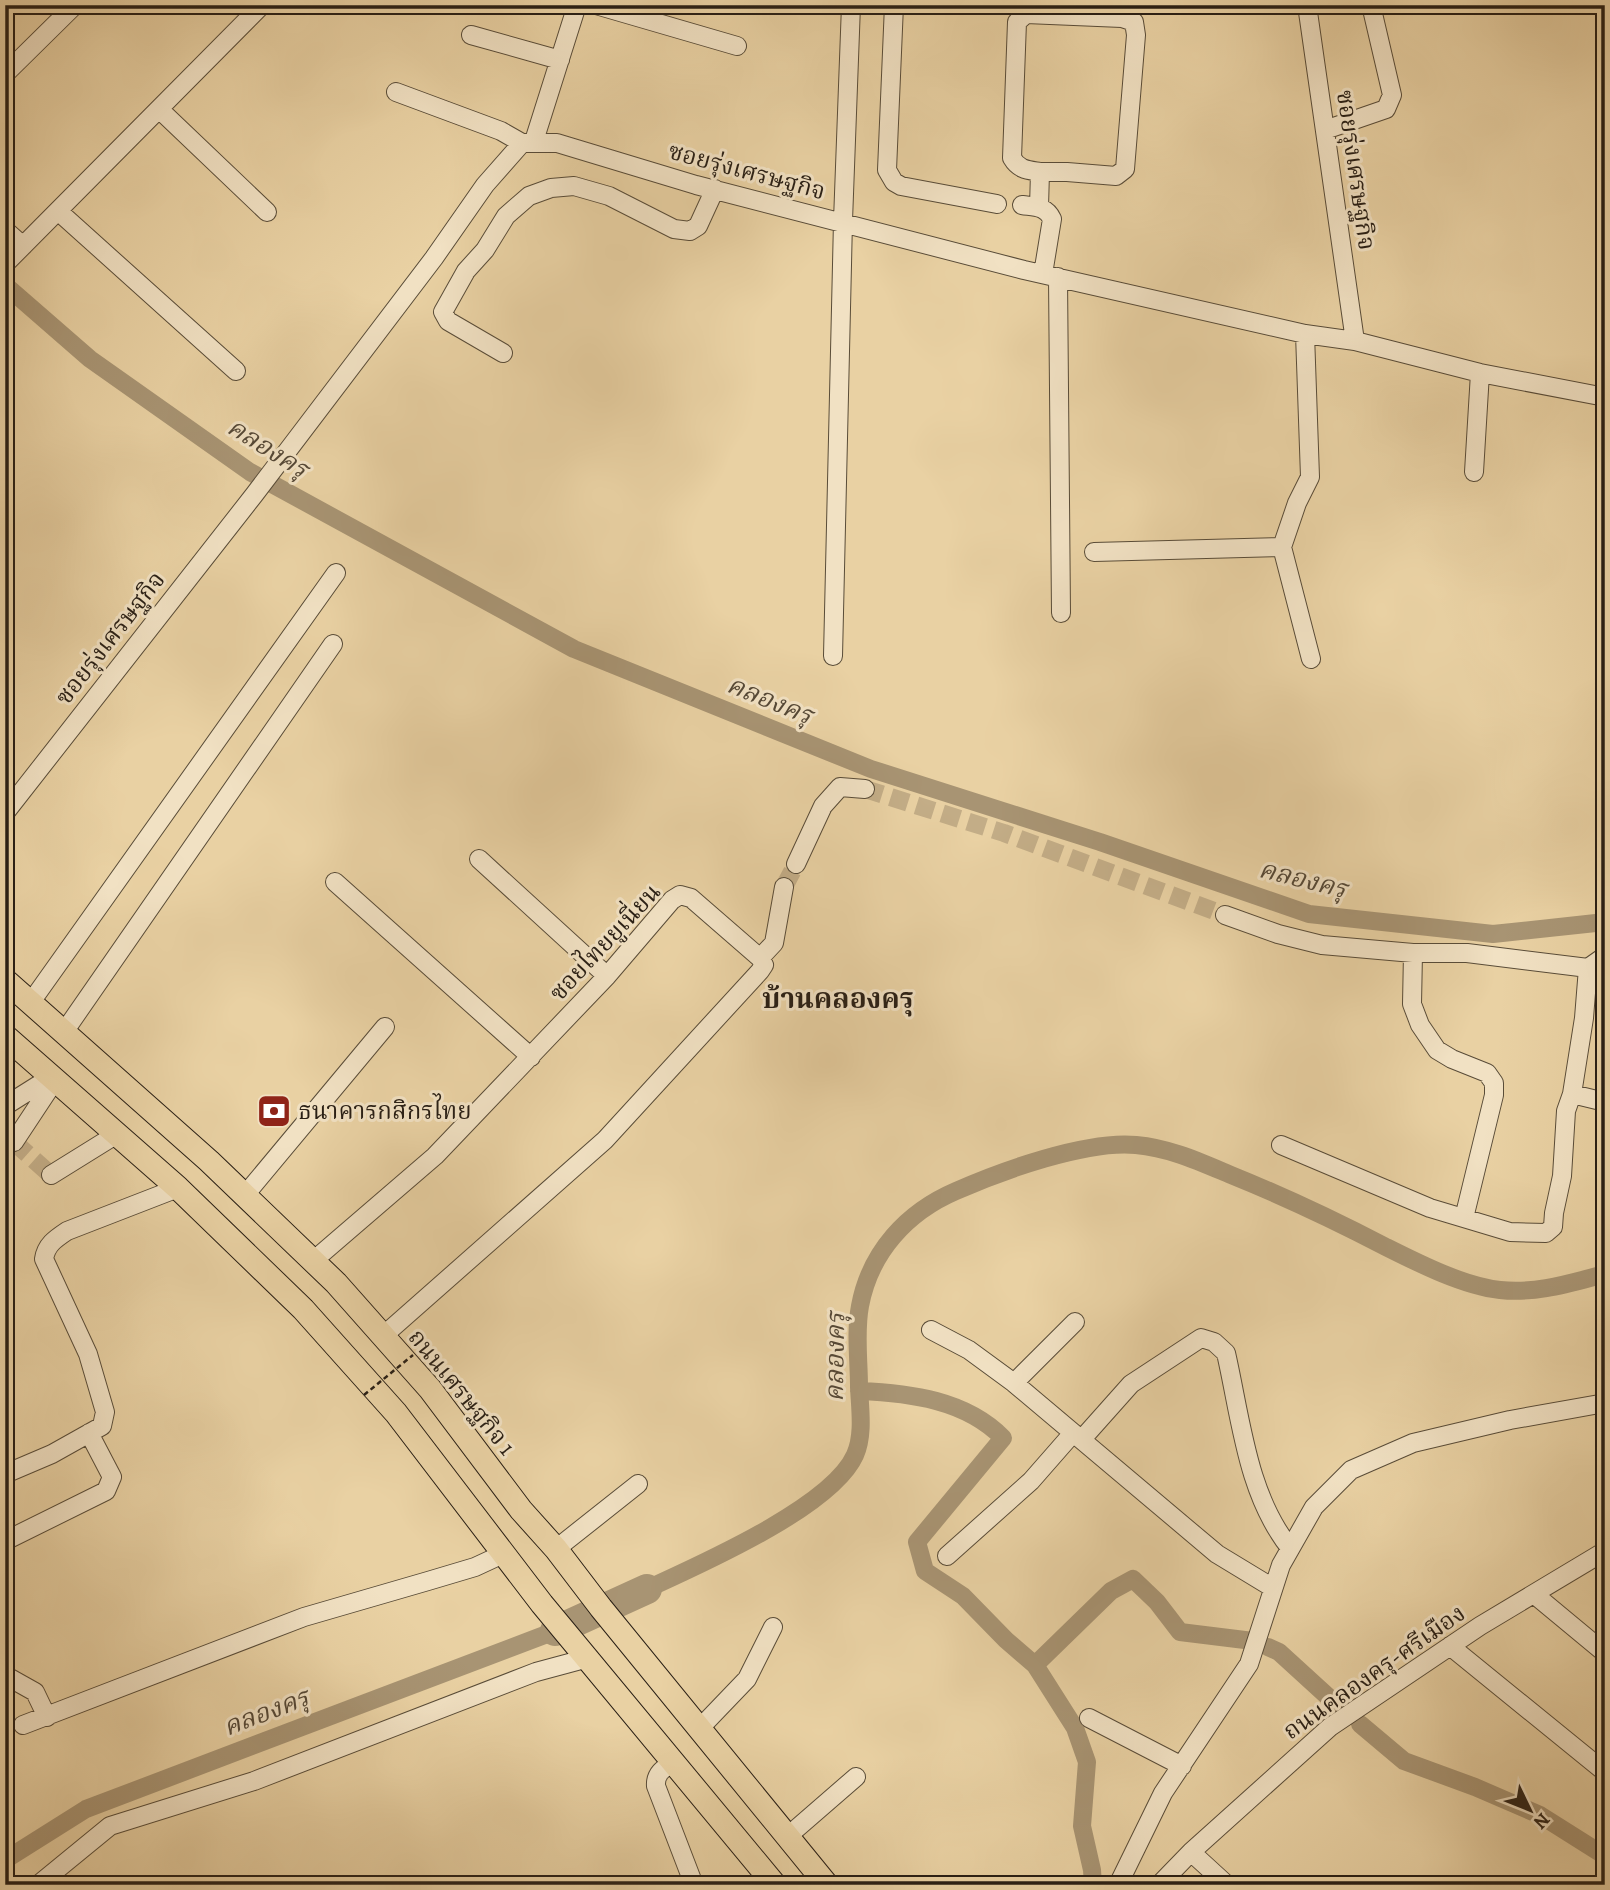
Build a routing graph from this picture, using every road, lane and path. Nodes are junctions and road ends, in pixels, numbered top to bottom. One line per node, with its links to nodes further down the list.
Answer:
1 (75, 5): 12 (street)
2 (262, 5): 14 (street)
3 (577, 5): 11 (street)
4 (596, 5): 10 (street)
5 (850, 5): 22 (street)
6 (894, 5): 19 (street)
7 (1307, 5): 15 (street, ซอยรุ่งเศรษฐกิจ)
8 (1371, 5): 15 (street)
9 (471, 35): 11 (street)
10 (737, 46)
11 (560, 60): 16 (street)
12 (8, 67)
13 (396, 92): 16 (street, ซอยรุ่งเศรษฐกิจ)
14 (159, 109): 20 (street); 21 (street)
15 (1325, 130): 28 (street, ซอยรุ่งเศรษฐกิจ)
16 (528, 142): 18 (street, ซอยรุ่งเศรษฐกิจ); 42 (street, ซอยรุ่งเศรษฐกิจ)
17 (1040, 172): 17 (street); 26 (street)
18 (715, 189): 22 (street, ซอยรุ่งเศรษฐกิจ); 29 (street)
19 (997, 204)
20 (58, 211): 24 (street); 30 (street)
21 (267, 212)
22 (843, 221): 26 (street, ซอยรุ่งเศรษฐกิจ); 39 (street)
23 (5, 230): 24 (street)
24 (22, 248): 25 (street)
25 (5, 264)
26 (1050, 275): 27 (street, ซอยรุ่งเศรษฐกิจ); 37 (street)
27 (1305, 334): 28 (street, ซอยรุ่งเศรษฐกิจ); 34 (street)
28 (1355, 341): 31 (street, ซอยรุ่งเศรษฐกิจ)
29 (503, 352)
30 (236, 371)
31 (1480, 373): 32 (street, ซอยรุ่งเศรษฐกิจ); 33 (street)
32 (1605, 397)
33 (1474, 472)
34 (1282, 547): 35 (street); 40 (street)
35 (1094, 552)
36 (336, 573): 54 (street)
37 (1061, 613)
38 (333, 644): 56 (street)
39 (833, 656)
40 (1311, 659)
41 (864, 789): 44 (street)
42 (5, 813)
43 (479, 859): 52 (street)
44 (796, 864)
45 (335, 882): 58 (street)
46 (784, 887): 50 (street)
47 (1225, 915): 48 (street)
48 (1413, 953): 51 (street); 69 (street)
49 (1605, 956): 51 (street)
50 (760, 958): 52 (street, ซอยไทยยูเนี่ยน); 73 (street)
51 (1588, 968): 60 (street)
52 (607, 976): 58 (street, ซอยไทยยูเนี่ยน)
53 (5, 979): 54 (main road, ถนนเศรษฐกิจ 1)
54 (31, 1002): 56 (main road, ถนนเศรษฐกิจ 1)
55 (385, 1027): 68 (street)
56 (64, 1032): 68 (main road, ถนนเศรษฐกิจ 1)
57 (5, 1036): 59 (main road)
58 (531, 1058): 70 (street, ซอยไทยยูเนี่ยน)
59 (53, 1078): 62 (street); 63 (main road); 64 (street)
60 (1572, 1094): 61 (street); 69 (street)
61 (1605, 1102)
62 (5, 1106)
63 (117, 1134): 66 (street); 67 (main road)
64 (13, 1142)
65 (1281, 1145): 69 (street)
66 (51, 1175)
67 (178, 1188): 78 (street); 86 (main road)
68 (245, 1195): 70 (main road, ถนนเศรษฐกิจ 1)
69 (1464, 1218)
70 (313, 1261): 73 (main road, ถนนเศรษฐกิจ 1)
71 (1075, 1322): 75 (street)
72 (931, 1330): 75 (street)
73 (383, 1336): 84 (main road, ถนนเศรษฐกิจ 1)
74 (413, 1354): 76 (path, bridge)
75 (1014, 1382): 79 (street)
76 (364, 1395)
77 (1605, 1403): 83 (street)
78 (89, 1433): 80 (street); 82 (street)
79 (1077, 1436): 83 (street); 87 (street); 88 (street)
80 (5, 1474)
81 (638, 1484): 84 (street)
82 (5, 1541)
83 (1290, 1548): 88 (street)
84 (556, 1549): 98 (main road, ถนนเศรษฐกิจ 1)
85 (1605, 1550): 89 (street, ถนนคลองครุ-ศรีเมือง)
86 (503, 1554): 93 (main road); 95 (street)
87 (947, 1556)
88 (1273, 1588): 100 (street)
89 (1535, 1595): 91 (street, ถนนคลองครุ-ศรีเมือง); 92 (street)
90 (773, 1627): 98 (street)
91 (1450, 1646): 101 (street); 104 (street, ถนนคลองครุ-ศรีเมือง)
92 (1605, 1653)
93 (585, 1654): 99 (main road); 105 (street)
94 (10, 1678): 95 (street)
95 (47, 1717): 97 (street)
96 (1089, 1718): 100 (street)
97 (23, 1725)
98 (700, 1728): 103 (main road, ถนนเศรษฐกิจ 1)
99 (674, 1762): 106 (street); 107 (main road)
100 (1182, 1766): 109 (street)
101 (1605, 1772)
102 (856, 1777): 103 (street)
103 (788, 1836): 108 (main road, ถนนเศรษฐกิจ 1)
104 (1191, 1852): 110 (street, ถนนคลองครุ-ศรีเมือง); 111 (street)
105 (38, 1885)
106 (694, 1885)
107 (775, 1885)
108 (827, 1885)
109 (1118, 1885)
110 (1159, 1885)
111 (1227, 1885)

